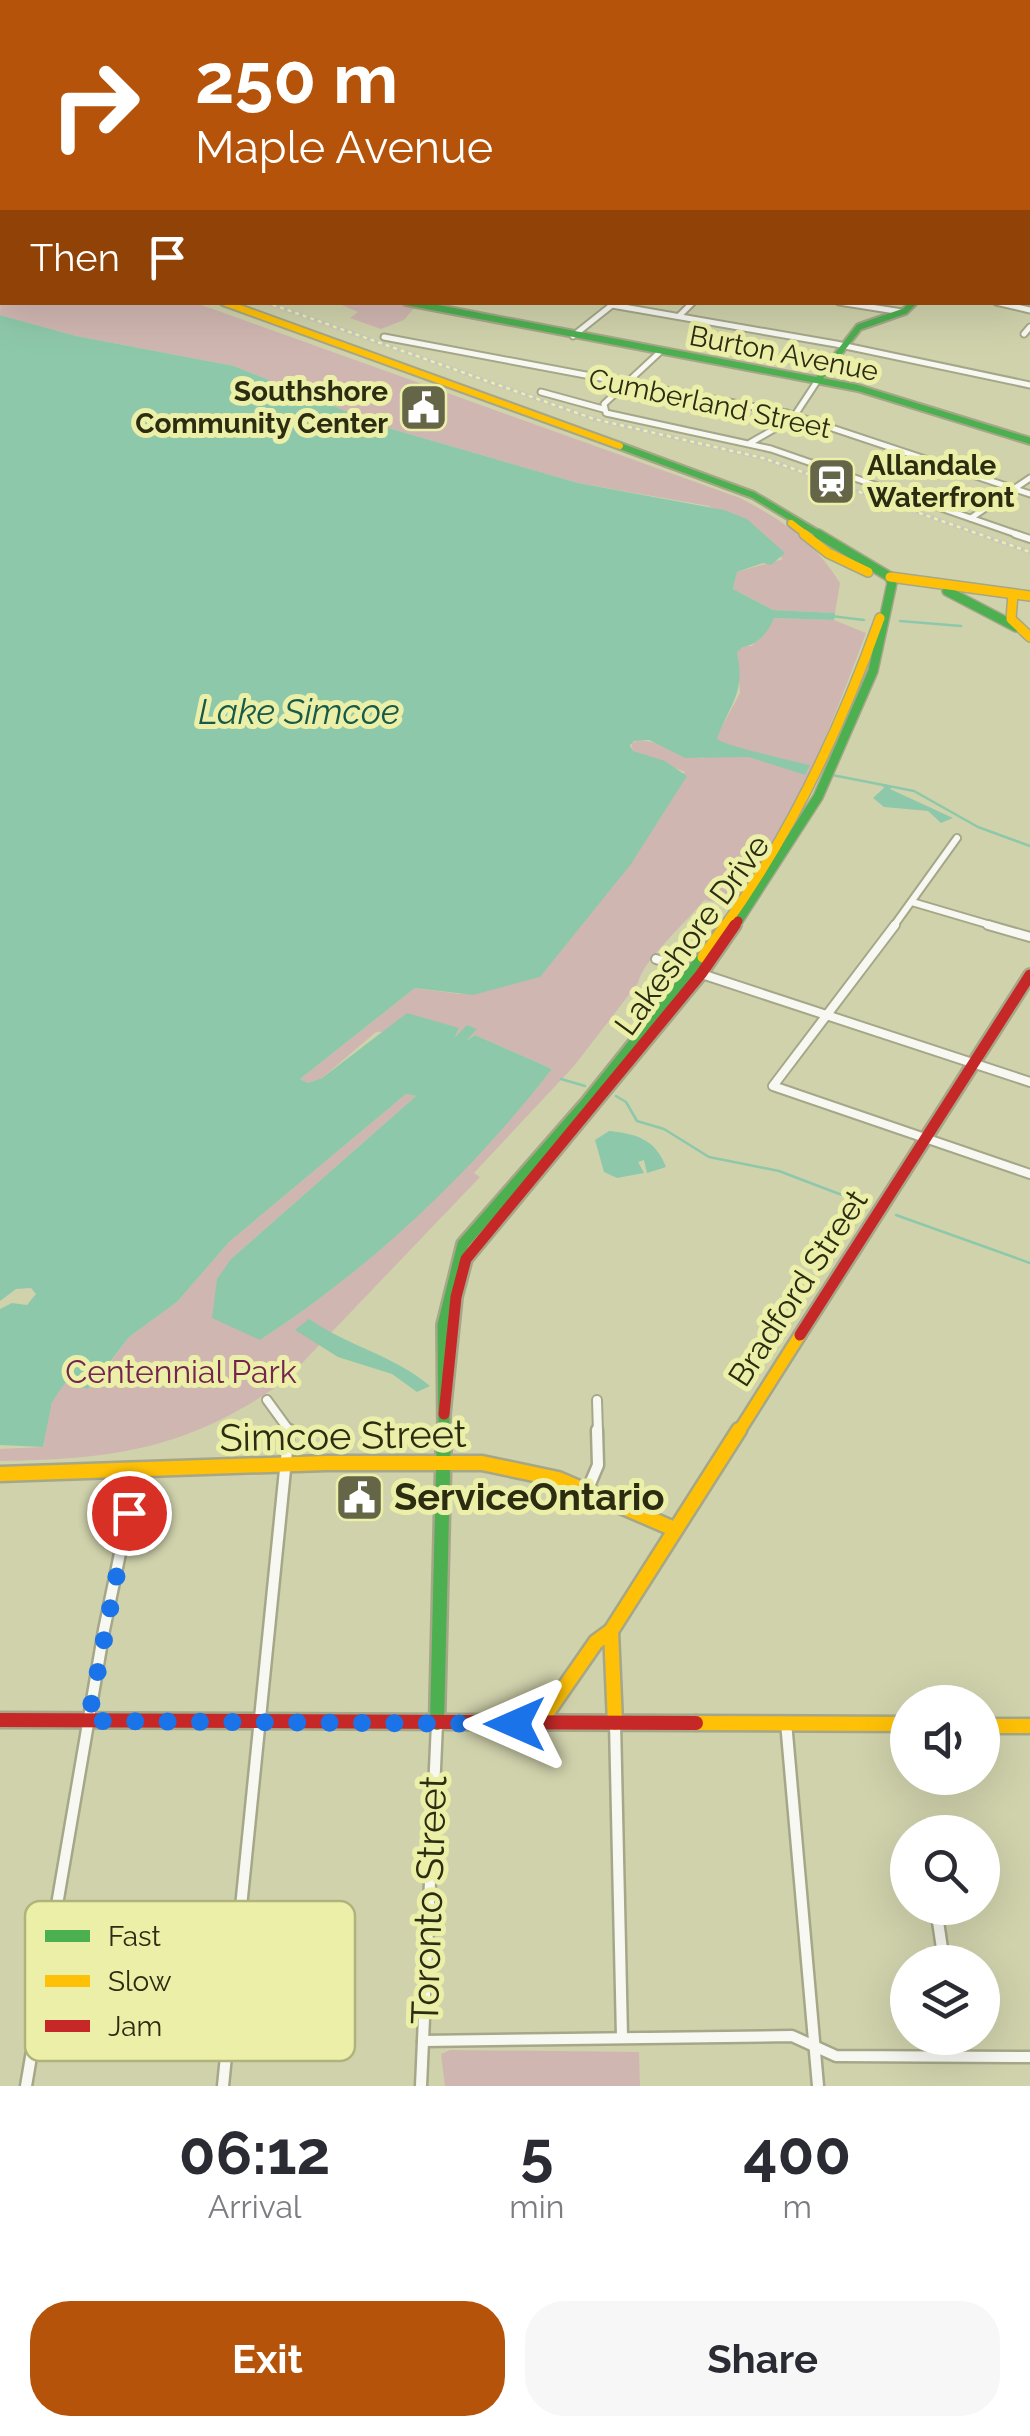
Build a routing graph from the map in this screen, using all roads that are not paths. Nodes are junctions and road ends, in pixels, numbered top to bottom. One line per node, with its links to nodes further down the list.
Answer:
1 (218, 305): 30 (main road)
2 (232, 305): 30 (main road)
3 (421, 305): 13 (main road, Burton Avenue)
4 (611, 305): 13 (street)
5 (618, 305): 10 (street)
6 (690, 305): 10 (street)
7 (858, 305): 9 (street)
8 (910, 305): 9 (main road)
9 (902, 312): 15 (main road)
10 (679, 316): 15 (street)
11 (1030, 327): 12 (street)
12 (1024, 334)
13 (573, 336): 16 (main road, Burton Avenue)
14 (384, 337): 18 (street, Cumberland Street)
15 (844, 346): 17 (main road); 19 (street)
16 (660, 352): 17 (main road, Burton Avenue); 18 (street)
17 (818, 380): 22 (street); 23 (main road, Burton Avenue)
18 (626, 384): 21 (street); 22 (street, Cumberland Street)
19 (1030, 385)
20 (541, 392): 21 (street)
21 (603, 409): 24 (street)
22 (795, 415): 24 (street); 26 (street, Cumberland Street)
23 (1030, 442)
24 (750, 443): 28 (street)
25 (1030, 478): 26 (street)
26 (1014, 489): 27 (street, Cumberland Street); 28 (street)
27 (1030, 494)
28 (971, 518): 29 (street)
29 (1030, 539)
30 (890, 577): 31 (main road); 35 (main road); 35 (main road)
31 (922, 583): 33 (main road); 36 (main road)
32 (1030, 584): 33 (main road)
33 (1014, 594): 34 (main road); 36 (main road)
34 (1030, 596)
35 (883, 622): 42 (main road, Lakeshore Drive)
36 (1016, 627): 37 (main road)
37 (1030, 637)
38 (957, 838): 39 (street)
39 (912, 902): 40 (street); 44 (street)
40 (1030, 936)
41 (656, 959): 42 (street)
42 (695, 972): 44 (street); 49 (main road, Lakeshore Drive); 49 (main road)
43 (1030, 975): 45 (main road, Bradford Street)
44 (827, 1015): 45 (street); 47 (street)
45 (972, 1064): 46 (street); 47 (main road, Bradford Street)
46 (1030, 1082)
47 (922, 1138): 48 (street); 57 (main road, Bradford Street)
48 (1030, 1174)
49 (450, 1281): 53 (main road, Toronto Street)
50 (267, 1400): 52 (street)
51 (596, 1400): 56 (street)
52 (288, 1462): 53 (main road, Simcoe Street); 54 (main road, Simcoe Street); 63 (street)
53 (445, 1462): 56 (main road, Simcoe Street); 64 (main road, Toronto Street)
54 (137, 1472): 55 (main road, Simcoe Street); 60 (street)
55 (0, 1474)
56 (587, 1491): 57 (main road, Simcoe Street)
57 (674, 1529): 58 (main road, Bradford Street)
58 (611, 1631): 62 (main road); 65 (main road, Bradford Street)
59 (0, 1720): 60 (main road)
60 (88, 1721): 63 (main road); 69 (street)
61 (786, 1722): 62 (main road); 66 (main road); 73 (street)
62 (616, 1723): 65 (main road); 71 (street)
63 (262, 1724): 64 (main road); 70 (street)
64 (437, 1724): 65 (main road); 72 (street, Toronto Street)
65 (538, 1724)
66 (890, 1724)
67 (1000, 1726): 68 (main road)
68 (1030, 1726)
69 (57, 1901)
70 (243, 1901)
71 (622, 2037): 72 (street); 73 (street)
72 (423, 2041): 80 (street, Toronto Street)
73 (816, 2047): 74 (street); 81 (street)
74 (956, 2056): 75 (street)
75 (1030, 2057)
76 (30, 2061): 78 (street)
77 (226, 2061): 79 (street)
78 (26, 2086)
79 (223, 2086)
80 (420, 2086)
81 (818, 2086)

